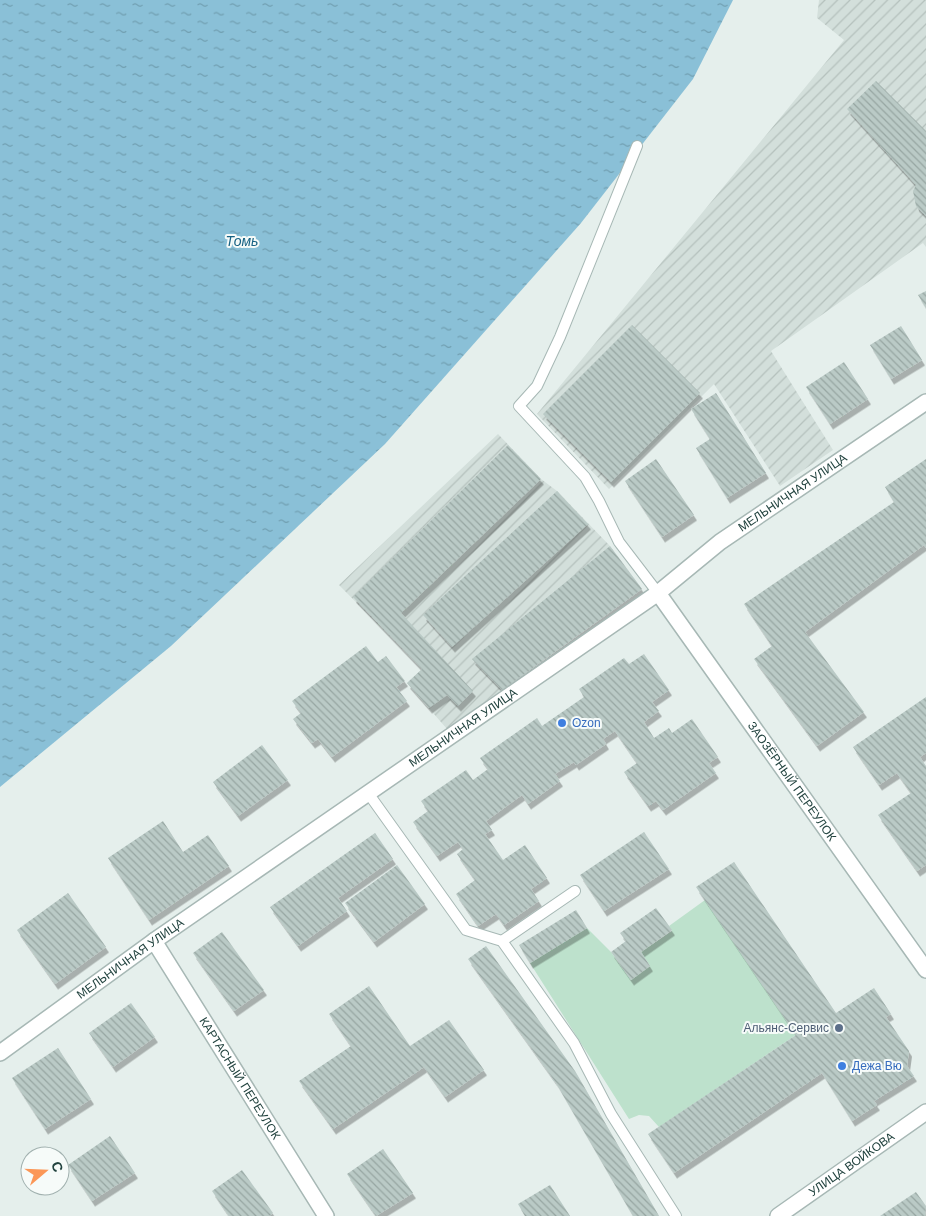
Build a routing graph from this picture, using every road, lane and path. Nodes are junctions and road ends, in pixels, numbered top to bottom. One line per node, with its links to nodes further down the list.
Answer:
1 (637, 146): 3 (lane)
2 (926, 402): 3 (street, МЕЛЬНИЧНАЯ УЛИЦА)
3 (658, 593): 4 (street, МЕЛЬНИЧНАЯ УЛИЦА); 8 (street, ЗАОЗЁРНЫЙ ПЕРЕУЛОК)
4 (368, 793): 6 (street, МЕЛЬНИЧНАЯ УЛИЦА); 7 (lane)
5 (576, 891): 7 (lane)
6 (154, 941): 9 (street, МЕЛЬНИЧНАЯ УЛИЦА); 11 (street, КАРТАСНЫЙ ПЕРЕУЛОК)
7 (502, 941): 12 (lane)
8 (926, 970)
9 (0, 1053)
10 (926, 1112): 13 (street, УЛИЦА ВОЙКОВА)
11 (326, 1216)
12 (676, 1216)
13 (778, 1216)

